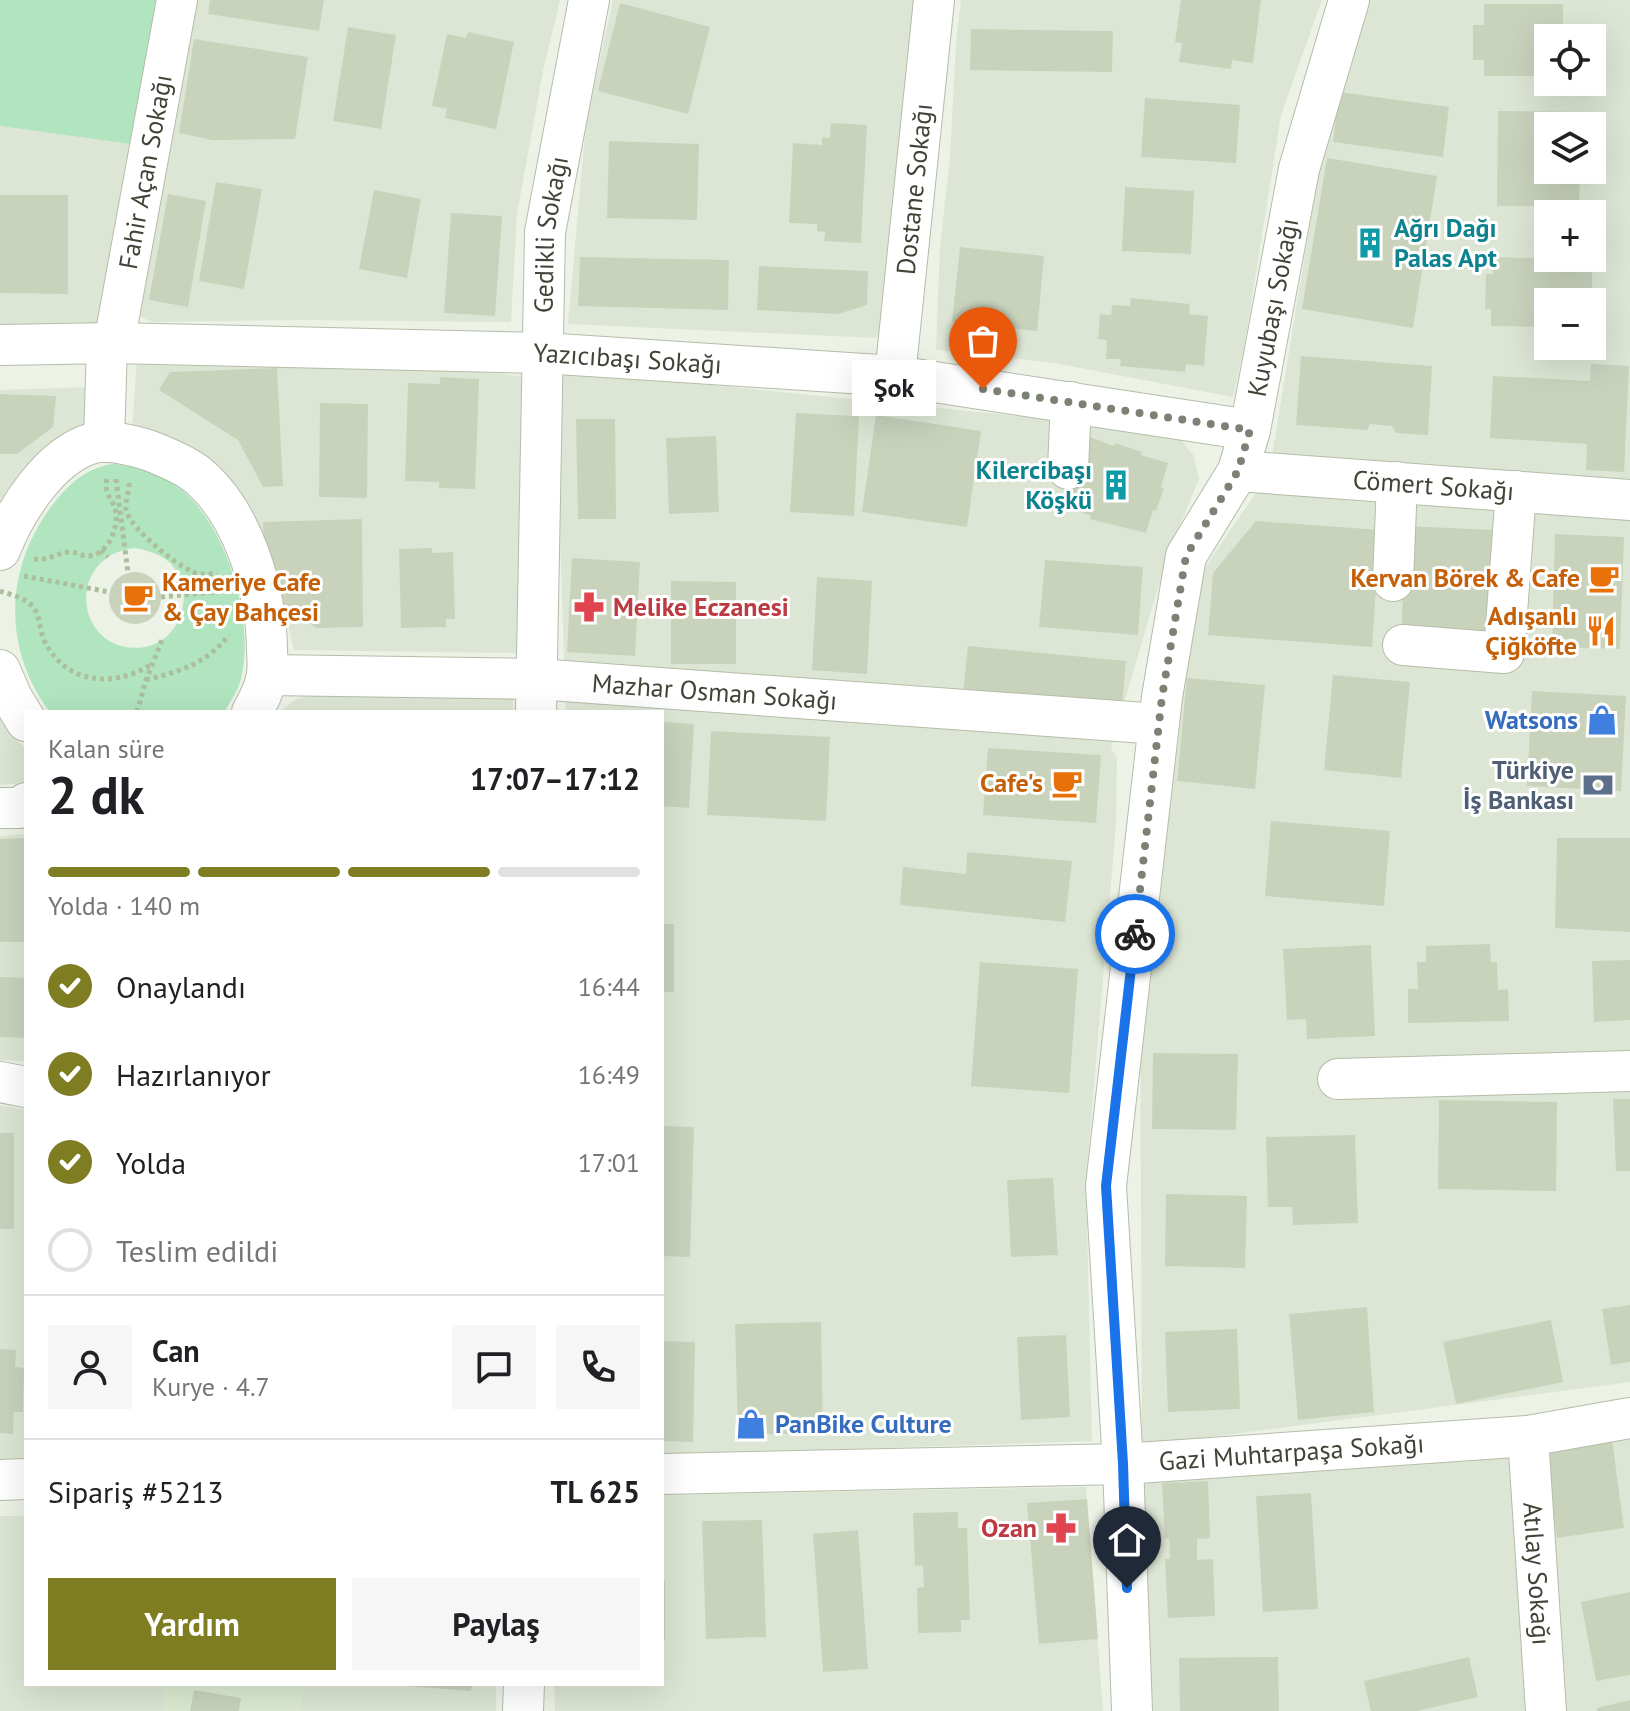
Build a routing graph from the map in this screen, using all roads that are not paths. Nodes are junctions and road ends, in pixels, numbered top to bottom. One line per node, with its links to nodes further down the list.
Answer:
1 (177, 0): 5 (street, Fahir Açan Sokağı)
2 (589, 0): 7 (street, Gedikli Sokağı)
3 (934, 0): 8 (street, Dostane Sokağı)
4 (1349, 0): 10 (street, Kuyubaşı Sokağı)
5 (111, 343): 6 (street, Yazıcıbaşı Sokağı); 7 (street, Yazıcıbaşı Sokağı); 11 (street)
6 (0, 345)
7 (543, 353): 8 (street, Yazıcıbaşı Sokağı); 22 (street, Gedikli Sokağı)
8 (895, 376): 9 (street, Yazıcıbaşı Sokağı)
9 (1071, 402): 10 (street, Yazıcıbaşı Sokağı); 12 (street)
10 (1250, 430): 13 (street, Kuyubaşı Sokağı)
11 (110, 452): 17 (street); 21 (street)
12 (1068, 469)
13 (1238, 471): 14 (street, Cömert Sokağı); 25 (street, Kuyubaşı Sokağı)
14 (1397, 482): 15 (street, Cömert Sokağı); 18 (street)
15 (1516, 491): 16 (street, Cömert Sokağı); 19 (street)
16 (1630, 500)
17 (7, 553)
18 (1393, 581)
19 (1403, 645)
20 (0, 670): 24 (street)
21 (267, 675): 22 (street, Mazhar Osman Sokağı); 23 (street)
22 (536, 695): 25 (street, Mazhar Osman Sokağı)
23 (253, 710)
24 (24, 718)
25 (1159, 724): 34 (street, Kuyubaşı Sokağı)
26 (24, 805): 27 (street)
27 (0, 808)
28 (1630, 1071): 29 (street)
29 (1338, 1079)
30 (0, 1082): 31 (street)
31 (24, 1087)
32 (1630, 1418): 33 (street, Gazi Muhtarpaşa Sokağı)
33 (1528, 1436): 34 (street, Gazi Muhtarpaşa Sokağı); 41 (street, Atılay Sokağı)
34 (1123, 1464): 35 (street, Gazi Muhtarpaşa Sokağı); 40 (street, Kuyubaşı Sokağı)
35 (664, 1474)
36 (24, 1479): 37 (street)
37 (0, 1480)
38 (524, 1686): 39 (street)
39 (523, 1711)
40 (1132, 1711)
41 (1546, 1711)

